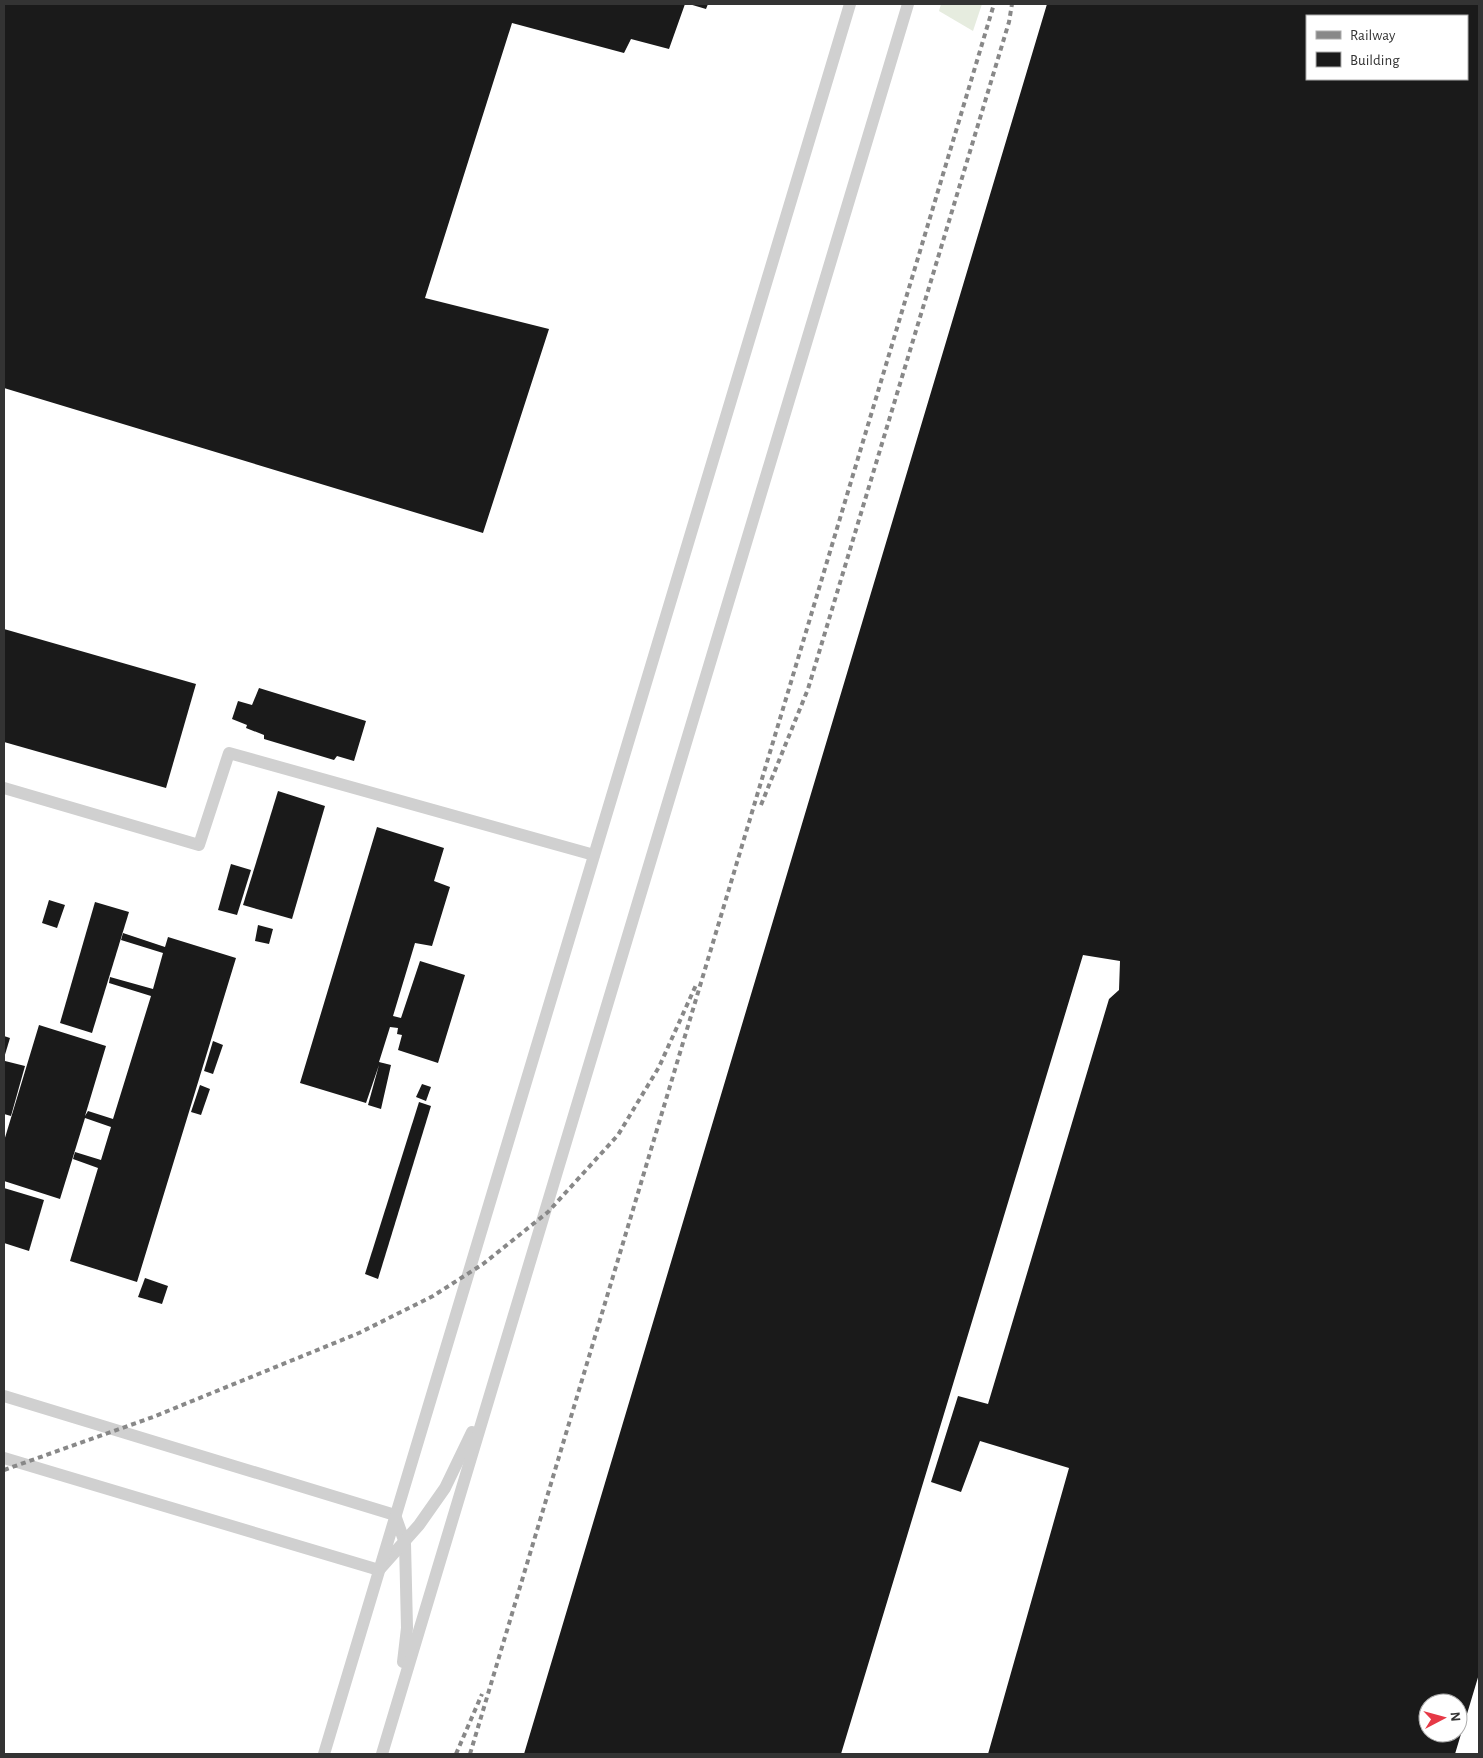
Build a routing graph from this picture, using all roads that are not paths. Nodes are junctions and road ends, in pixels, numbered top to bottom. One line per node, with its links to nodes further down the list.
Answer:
1 (850, 4): 4 (lane)
2 (908, 4): 5 (lane)
3 (4, 788): 4 (lane)
4 (594, 855): 8 (lane)
5 (490, 1393): 9 (lane); 11 (lane)
6 (4, 1396): 8 (lane)
7 (4, 1458): 10 (lane)
8 (395, 1514): 9 (lane); 10 (lane)
9 (404, 1542): 10 (lane); 11 (lane)
10 (379, 1570): 12 (lane)
11 (400, 1694): 13 (lane)
12 (324, 1754)
13 (382, 1754)

